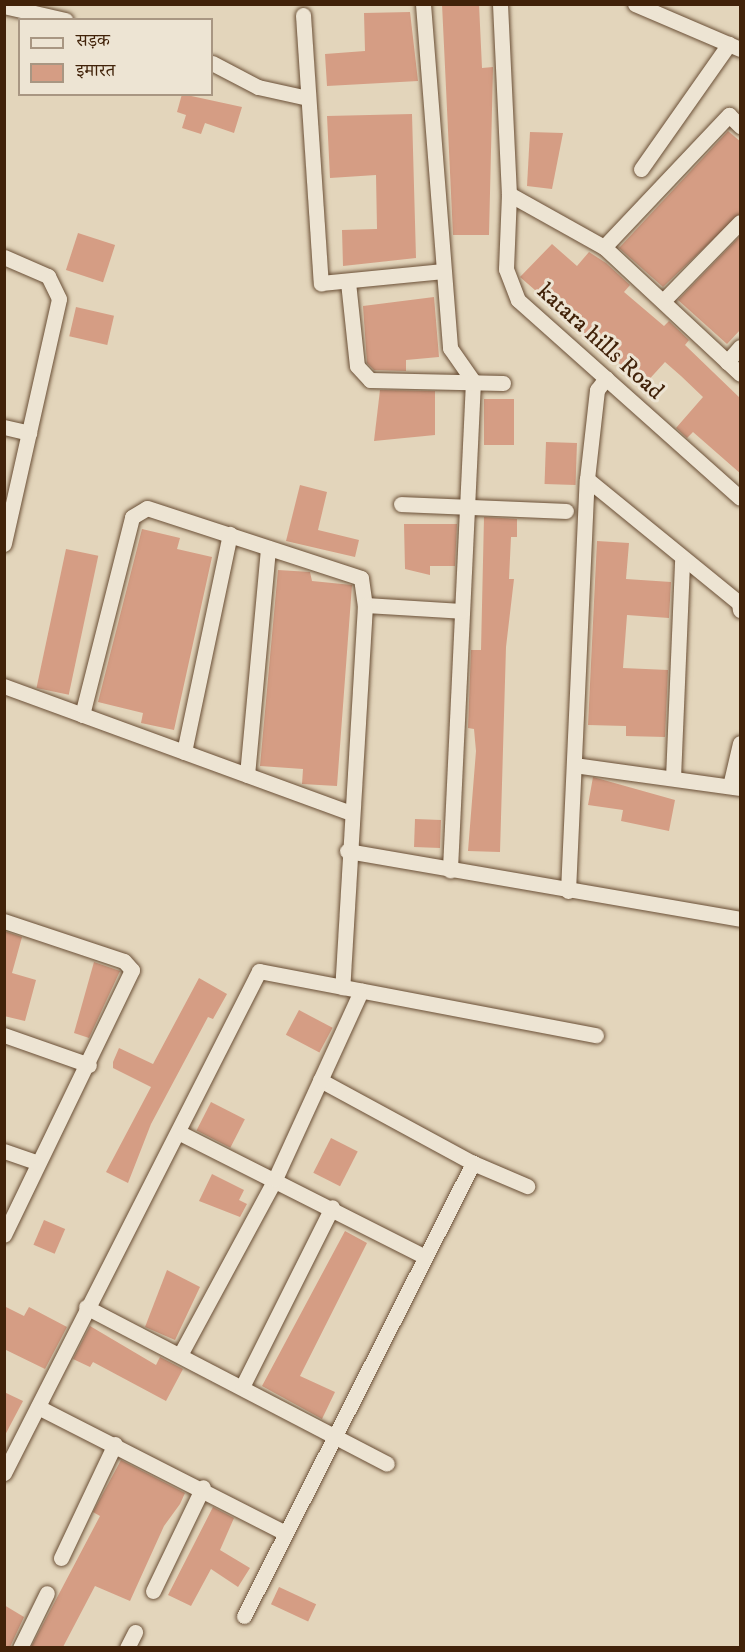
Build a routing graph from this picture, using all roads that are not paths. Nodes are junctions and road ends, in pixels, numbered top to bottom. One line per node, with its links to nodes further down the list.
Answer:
1 (423, 4): 16 (street)
2 (500, 4): 12 (street, katara hills Road)
3 (634, 4): 7 (street)
4 (4, 6): 5 (street)
5 (58, 14)
6 (303, 15): 9 (street)
7 (735, 46): 11 (street)
8 (213, 64): 9 (street)
9 (308, 98): 17 (street)
10 (741, 126): 14 (street)
11 (641, 169)
12 (509, 194): 14 (street); 22 (street, katara hills Road)
13 (741, 222): 18 (street)
14 (604, 247): 18 (street)
15 (4, 257): 26 (street)
16 (443, 272): 17 (street); 23 (street)
17 (348, 282): 23 (street)
18 (663, 301): 20 (street)
19 (741, 347): 20 (street)
20 (727, 362): 21 (street)
21 (741, 374)
22 (606, 378): 27 (street); 28 (street, katara hills Road)
23 (473, 381): 24 (street); 30 (street)
24 (503, 382)
25 (4, 427): 26 (street)
26 (29, 433): 33 (street)
27 (587, 480): 35 (street); 43 (street)
28 (741, 498)
29 (400, 504): 30 (street)
30 (469, 507): 31 (street); 38 (street)
31 (566, 511)
32 (230, 534): 34 (street); 40 (street); 42 (street)
33 (5, 538)
34 (268, 548): 36 (street); 44 (street)
35 (682, 560): 37 (street); 45 (street)
36 (365, 605): 38 (street); 47 (street)
37 (741, 610)
38 (462, 611): 49 (street)
39 (4, 686): 40 (street)
40 (82, 716): 42 (street)
41 (741, 743): 46 (street)
42 (184, 752): 44 (street)
43 (574, 765): 45 (street); 50 (street)
44 (246, 775): 47 (street)
45 (673, 778): 46 (street)
46 (735, 787)
47 (349, 812): 48 (street)
48 (347, 851): 49 (street); 53 (street)
49 (450, 870): 50 (street)
50 (568, 891): 51 (street)
51 (741, 919)
52 (4, 921): 57 (street)
53 (342, 987): 54 (street); 59 (street)
54 (360, 991): 56 (street); 58 (street)
55 (4, 1035): 57 (street)
56 (596, 1035)
57 (89, 1065): 61 (street)
58 (320, 1080): 62 (street); 63 (street)
59 (178, 1132): 63 (street); 68 (street)
60 (4, 1151): 61 (street)
61 (38, 1163): 66 (street)
62 (473, 1163): 64 (street); 67 (street)
63 (275, 1179): 65 (street); 69 (street)
64 (527, 1186)
65 (332, 1207): 67 (street); 70 (street)
66 (4, 1235)
67 (425, 1257): 72 (street)
68 (86, 1307): 69 (street); 71 (street)
69 (180, 1355): 70 (street)
70 (242, 1388): 72 (street)
71 (38, 1407): 73 (street); 75 (street)
72 (335, 1436): 74 (street); 77 (street)
73 (115, 1444): 76 (street); 78 (street)
74 (387, 1464)
75 (4, 1473)
76 (203, 1487): 77 (street); 79 (street)
77 (285, 1533): 81 (street)
78 (62, 1557)
79 (153, 1591)
80 (47, 1593): 83 (street)
81 (244, 1616)
82 (135, 1632): 84 (street)
83 (20, 1647)
84 (127, 1647)

